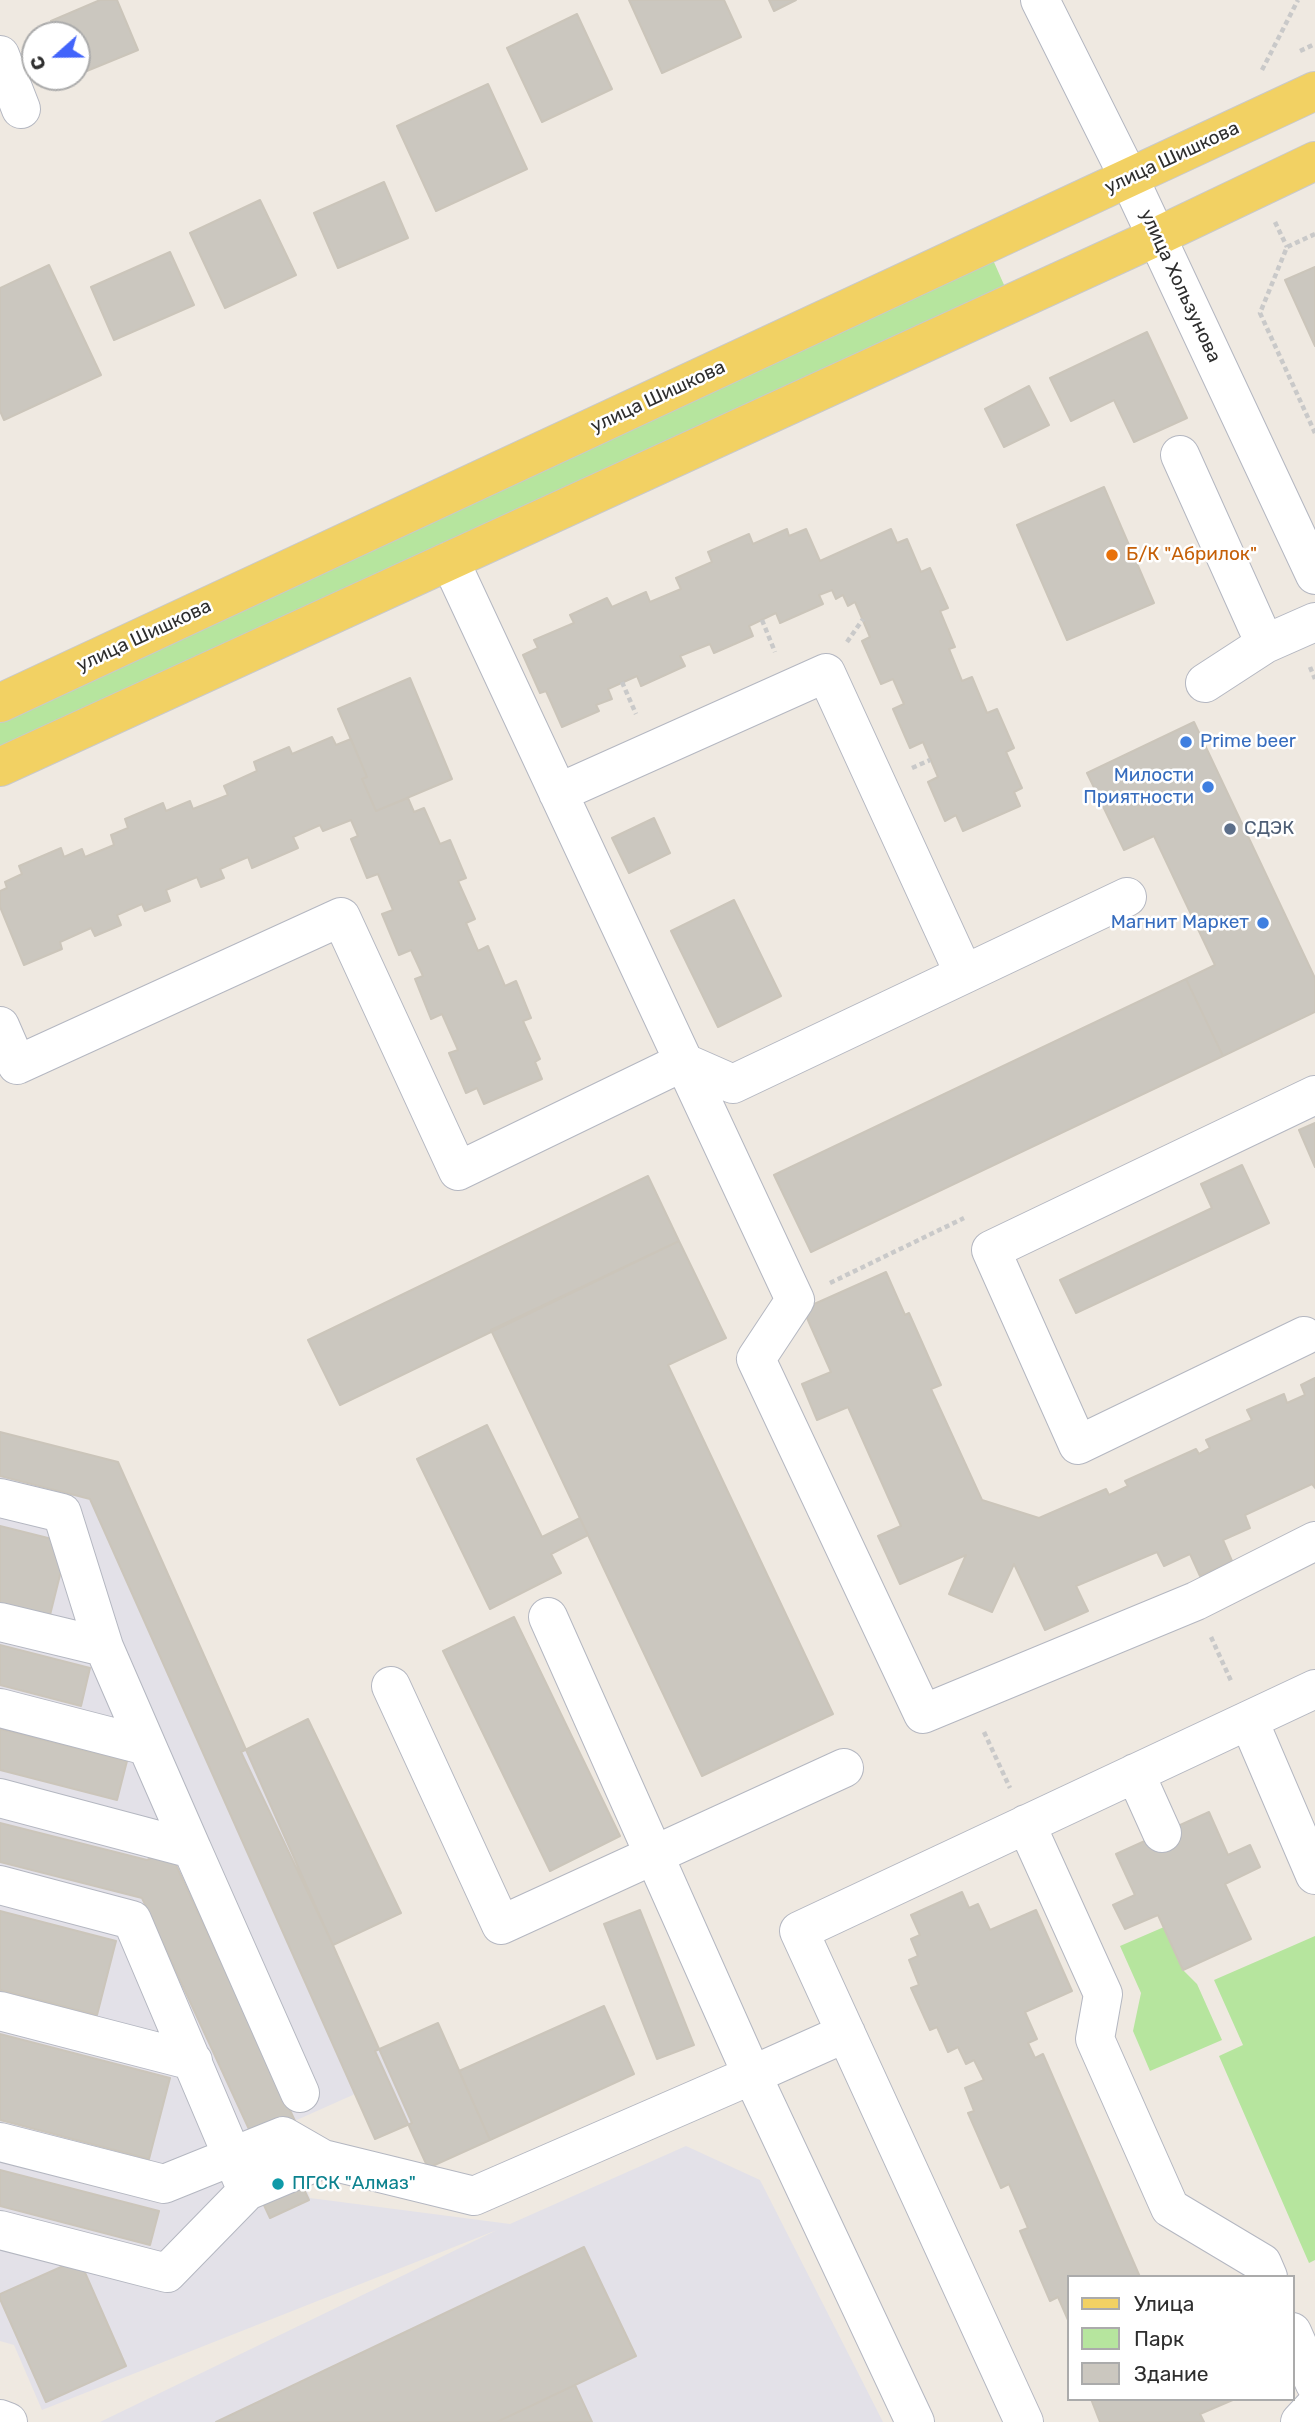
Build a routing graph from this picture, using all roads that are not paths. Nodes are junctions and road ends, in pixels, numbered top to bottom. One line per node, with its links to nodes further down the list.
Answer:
1 (1040, 0): 6 (street, улица Хользунова)
2 (0, 55): 4 (street)
3 (1315, 91): 6 (main road, улица Шишкова)
4 (21, 108)
5 (1315, 161): 7 (main road)
6 (1129, 178): 7 (street, улица Хользунова); 14 (main road, улица Шишкова)
7 (1156, 237): 9 (main road); 10 (street, улица Хользунова)
8 (1180, 455): 12 (street)
9 (450, 561): 15 (main road); 16 (street)
10 (1315, 575)
11 (1315, 622): 12 (street)
12 (1265, 644): 13 (street)
13 (1205, 683)
14 (0, 703)
15 (0, 767)
16 (558, 793): 18 (street); 20 (street)
17 (1127, 897): 18 (street)
18 (964, 974): 20 (street)
19 (0, 1026): 20 (street)
20 (683, 1062): 24 (street)
21 (1315, 1095): 22 (street)
22 (1304, 1336)
23 (0, 1498): 27 (street)
24 (1315, 1541)
25 (548, 1617): 39 (street)
26 (0, 1622): 27 (street)
27 (104, 1647): 32 (street)
28 (391, 1686): 39 (street)
29 (1315, 1689): 31 (street)
30 (0, 1707): 32 (street)
31 (1249, 1721): 34 (street); 40 (street)
32 (147, 1746): 38 (street)
33 (844, 1768): 39 (street)
34 (1135, 1773): 36 (street); 37 (street)
35 (0, 1798): 38 (street)
36 (1026, 1824): 43 (street); 50 (street)
37 (1162, 1833)
38 (192, 1849): 46 (street)
39 (654, 1855): 45 (street)
40 (1315, 1875)
41 (0, 1885): 44 (street)
42 (0, 2011): 44 (street)
43 (846, 2033): 45 (street); 57 (street)
44 (192, 2061): 48 (street)
45 (752, 2075): 48 (street); 56 (street)
46 (299, 2093)
47 (0, 2142): 48 (street)
48 (239, 2174): 49 (street)
49 (0, 2230)
50 (1267, 2275)
51 (1294, 2337): 52 (street)
52 (1315, 2384)
53 (1315, 2406): 58 (street)
54 (0, 2419): 55 (street)
55 (8, 2422)
56 (915, 2422)
57 (1024, 2422)
58 (1300, 2422)

